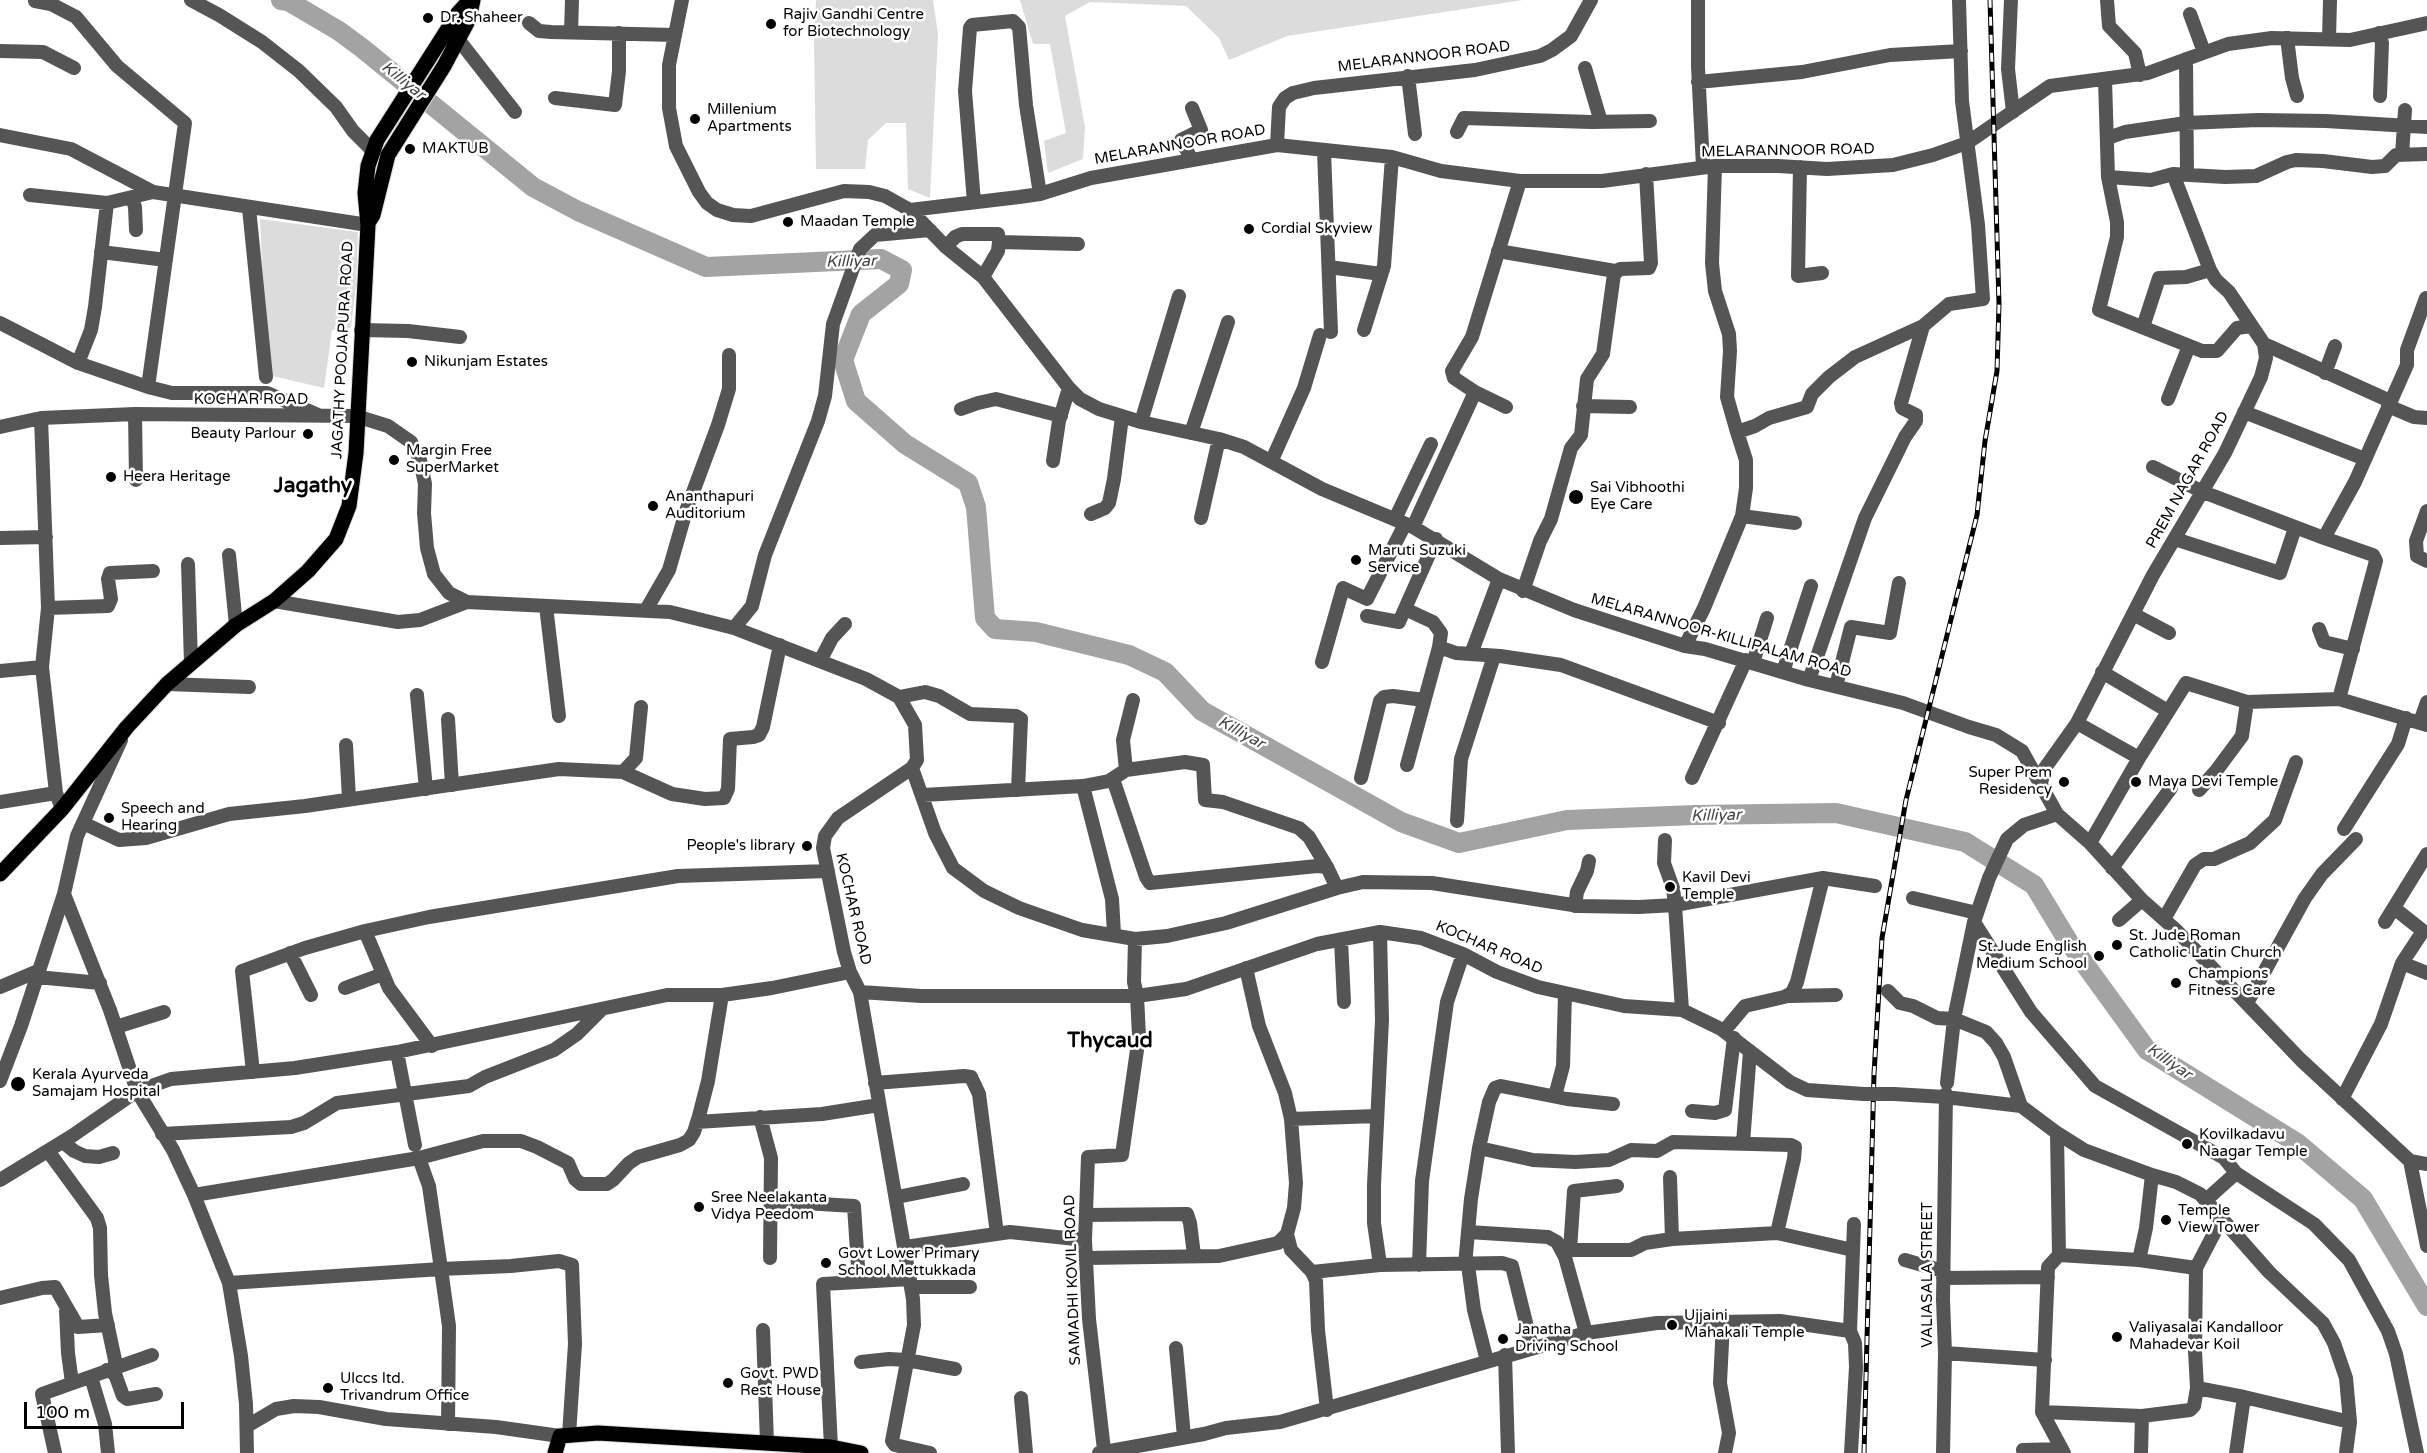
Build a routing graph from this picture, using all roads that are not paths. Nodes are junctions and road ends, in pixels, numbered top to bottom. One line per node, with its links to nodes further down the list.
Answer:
1 (191, 0): 50 (street)
2 (472, 0): 20 (main road); 26 (main road)
3 (572, 0): 15 (street)
4 (682, 0): 18 (street)
5 (1591, 0): 30 (street, MELARANNOOR ROAD)
6 (1698, 0): 32 (street)
7 (1959, 0): 23 (street)
8 (2011, 0): 39 (street)
9 (2107, 0): 29 (street)
10 (2330, 0): 21 (street)
11 (35, 2): 66 (street)
12 (2190, 14): 24 (street)
13 (529, 23): 15 (street)
14 (2427, 23): 17 (street, MELARANNOOR ROAD)
15 (571, 32): 16 (street)
16 (619, 33): 18 (street); 35 (street)
17 (2379, 33): 21 (street, MELARANNOOR ROAD); 34 (street)
18 (675, 35): 71 (street)
19 (2287, 38): 21 (street, MELARANNOOR ROAD); 24 (street, MELARANNOOR ROAD); 33 (street)
20 (458, 39): 26 (main road); 38 (street)
21 (2329, 39)
22 (0, 51): 27 (street)
23 (1961, 51): 32 (street); 49 (street)
24 (2204, 52): 25 (street, MELARANNOOR ROAD)
25 (2186, 59): 29 (street, MELARANNOOR ROAD); 42 (street)
26 (439, 60): 50 (main road); 72 (main road)
27 (74, 68)
28 (1585, 68): 41 (street)
29 (2140, 75): 31 (street, MELARANNOOR ROAD)
30 (1408, 76): 46 (street); 51 (street, MELARANNOOR ROAD)
31 (2105, 80): 39 (street, MELARANNOOR ROAD); 48 (street)
32 (1698, 82): 57 (street)
33 (2297, 96)
34 (2380, 96)
35 (555, 98)
36 (1192, 108): 56 (street)
37 (2404, 110): 43 (street)
38 (515, 112)
39 (2013, 112): 49 (street, MELARANNOOR ROAD)
40 (1650, 121): 41 (street)
41 (1600, 122): 45 (street)
42 (2186, 123): 43 (street); 48 (street); 60 (street)
43 (2403, 126): 44 (street); 54 (street)
44 (2427, 127)
45 (1457, 132)
46 (1415, 134)
47 (0, 135): 63 (street)
48 (2108, 138): 61 (street)
49 (1966, 143): 58 (street, MELARANNOOR ROAD); 91 (street)
50 (375, 145): 72 (main road)
51 (1277, 145): 52 (street, MELARANNOOR ROAD); 56 (street, MELARANNOOR ROAD)
52 (1324, 151): 55 (street, MELARANNOOR ROAD); 81 (street)
53 (2427, 154): 54 (street)
54 (2402, 155): 60 (street)
55 (1392, 157): 62 (street, MELARANNOOR ROAD); 85 (street)
56 (1192, 160): 64 (street, MELARANNOOR ROAD)
57 (1709, 166): 58 (street, MELARANNOOR ROAD); 59 (street, MELARANNOOR ROAD); 123 (street)
58 (1800, 167): 84 (street)
59 (1646, 174): 62 (street, MELARANNOOR ROAD); 83 (street)
60 (2180, 174): 61 (street); 82 (street)
61 (2108, 177): 93 (street)
62 (1520, 181): 79 (street)
63 (153, 192): 66 (street); 67 (street)
64 (1040, 194): 68 (street, MELARANNOOR ROAD); 68 (street)
65 (30, 195): 69 (street)
66 (176, 195): 70 (street); 80 (street)
67 (132, 197): 69 (street); 73 (street)
68 (974, 202): 71 (street, MELARANNOOR ROAD)
69 (107, 203): 78 (street)
70 (249, 208): 72 (street); 103 (street)
71 (910, 210): 74 (street, MELARANNOOR-KILLIPALAM ROAD)
72 (368, 224): 94 (main road, JAGATHY POOJAPURA ROAD)
73 (136, 230)
74 (930, 230): 77 (street, MELARANNOOR-KILLIPALAM ROAD); 164 (street)
75 (999, 242): 76 (street); 77 (street); 86 (street)
76 (1078, 244)
77 (946, 247): 86 (street, MELARANNOOR-KILLIPALAM ROAD)
78 (101, 252): 80 (street); 101 (street)
79 (1498, 252): 83 (street); 106 (street)
80 (166, 260): 104 (street)
81 (1329, 267): 85 (street); 128 (street)
82 (2210, 270): 92 (street); 93 (street)
83 (1615, 271): 109 (street)
84 (1822, 273)
85 (1381, 274): 95 (street)
86 (983, 277): 105 (street, MELARANNOOR-KILLIPALAM ROAD)
87 (1179, 296): 121 (street)
88 (2426, 298): 108 (street)
89 (1228, 322): 124 (street)
90 (0, 323): 101 (street)
91 (1923, 326): 123 (street); 181 (street)
92 (2251, 326): 97 (street); 98 (street)
93 (2143, 327): 98 (street)
94 (360, 330): 96 (street); 115 (main road, JAGATHY POOJAPURA ROAD)
95 (1365, 330)
96 (460, 337)
97 (2264, 344): 102 (street); 113 (street, PREM NAGAR ROAD)
98 (2189, 346): 107 (street)
99 (2335, 346): 102 (street)
100 (729, 355): 158 (street)
101 (78, 363): 104 (street)
102 (2325, 373): 108 (street)
103 (266, 377)
104 (148, 387): 117 (street)
105 (1069, 388): 116 (street); 118 (street, MELARANNOOR-KILLIPALAM ROAD)
106 (1475, 392): 110 (street); 137 (street)
107 (2168, 399)
108 (2389, 404): 120 (street); 127 (street)
109 (1583, 406): 111 (street); 152 (street)
110 (1506, 407)
111 (1630, 407)
112 (961, 409): 116 (street)
113 (2244, 412): 127 (street); 132 (street, PREM NAGAR ROAD)
114 (135, 414): 117 (street, KOCHAR ROAD); 119 (street, KOCHAR ROAD); 131 (street)
115 (356, 416): 117 (street, KOCHAR ROAD); 153 (main road, JAGATHY POOJAPURA ROAD); 154 (street, KOCHAR ROAD)
116 (1061, 416): 129 (street)
117 (323, 417)
118 (1122, 417): 121 (street, MELARANNOOR-KILLIPALAM ROAD); 134 (street)
119 (41, 418): 122 (street, KOCHAR ROAD); 140 (street)
120 (2427, 418)
121 (1140, 422): 124 (street, MELARANNOOR-KILLIPALAM ROAD)
122 (0, 427)
123 (1737, 432): 135 (street)
124 (1191, 433): 125 (street, MELARANNOOR-KILLIPALAM ROAD)
125 (1220, 439): 128 (street, MELARANNOOR-KILLIPALAM ROAD); 136 (street)
126 (1431, 444): 137 (street)
127 (2365, 459): 142 (street)
128 (1272, 460): 137 (street, MELARANNOOR-KILLIPALAM ROAD)
129 (1053, 461)
130 (2153, 467): 132 (street)
131 (136, 480)
132 (2203, 492): 139 (street); 144 (street, PREM NAGAR ROAD)
133 (2427, 511): 146 (street)
134 (1091, 514)
135 (1742, 516): 138 (street); 168 (street)
136 (1201, 518)
137 (1404, 523): 143 (street, MELARANNOOR-KILLIPALAM ROAD); 175 (street)
138 (1795, 523)
139 (2295, 528): 142 (street); 144 (street)
140 (46, 537): 141 (street); 156 (street)
141 (0, 538)
142 (2324, 538): 170 (street)
143 (1436, 539): 149 (street, MELARANNOOR-KILLIPALAM ROAD); 157 (street)
144 (2175, 539): 159 (street, PREM NAGAR ROAD)
145 (229, 555): 163 (street)
146 (2427, 561)
147 (188, 564): 176 (street)
148 (153, 572): 156 (street)
149 (1499, 579): 152 (street, MELARANNOOR-KILLIPALAM ROAD); 171 (street)
150 (1899, 583): 183 (street)
151 (1811, 586): 179 (street)
152 (1523, 591): 168 (street, MELARANNOOR-KILLIPALAM ROAD)
153 (274, 601): 154 (street); 163 (main road, JAGATHY POOJAPURA ROAD)
154 (467, 602): 155 (street)
155 (546, 606): 158 (street); 194 (street)
156 (48, 608): 177 (street)
157 (1405, 609): 160 (street); 169 (street)
158 (646, 610): 164 (street)
159 (2133, 614): 166 (street); 180 (street, PREM NAGAR ROAD)
160 (1367, 616)
161 (1767, 618): 174 (street)
162 (845, 624): 173 (street)
163 (236, 625): 176 (main road, JAGATHY POOJAPURA ROAD)
164 (734, 628): 167 (street)
165 (2319, 629): 170 (street)
166 (2169, 633)
167 (780, 645): 173 (street); 207 (street)
168 (1685, 646): 174 (street, MELARANNOOR-KILLIPALAM ROAD)
169 (1439, 647): 171 (street); 189 (street)
170 (2353, 649): 187 (street)
171 (1471, 654): 172 (street)
172 (1494, 656): 197 (street); 224 (street)
173 (820, 661): 186 (street)
174 (1750, 661): 179 (street, MELARANNOOR-KILLIPALAM ROAD); 197 (street)
175 (1322, 662)
176 (191, 663): 182 (main road, JAGATHY POOJAPURA ROAD)
177 (42, 667): 178 (street); 218 (street)
178 (0, 671)
179 (1783, 672): 181 (street, MELARANNOOR-KILLIPALAM ROAD)
180 (2102, 672): 193 (street); 198 (street, PREM NAGAR ROAD)
181 (1809, 680): 183 (street, MELARANNOOR-KILLIPALAM ROAD)
182 (167, 684): 184 (street); 200 (main road, JAGATHY POOJAPURA ROAD)
183 (1836, 686): 211 (street, MELARANNOOR-KILLIPALAM ROAD)
184 (249, 687)
185 (417, 695): 215 (street)
186 (899, 697): 205 (street); 216 (street)
187 (2339, 699): 190 (street); 195 (street)
188 (1133, 700): 206 (street)
189 (1424, 700): 204 (street); 208 (street)
190 (2247, 702): 193 (street); 217 (street)
191 (2427, 702): 199 (street)
192 (641, 707): 207 (street)
193 (2168, 711): 202 (street)
194 (559, 716)
195 (2406, 718): 199 (street); 226 (street)
196 (448, 719): 212 (street)
197 (1719, 723): 209 (street)
198 (2077, 723): 202 (street); 211 (street, PREM NAGAR ROAD)
199 (2423, 724)
200 (127, 727): 222 (main road, JAGATHY POOJAPURA ROAD); 225 (street)
201 (346, 745): 220 (street)
202 (2139, 758): 229 (street)
203 (2296, 762): 246 (street)
204 (1407, 765)
205 (912, 768): 219 (street); 234 (street, KOCHAR ROAD)
206 (1126, 770): 210 (street); 232 (street)
207 (623, 772): 212 (street)
208 (1361, 778)
209 (1692, 778)
210 (1113, 779): 213 (street); 232 (street)
211 (2041, 783): 223 (street, MELARANNOOR-KILLIPALAM ROAD)
212 (452, 785): 215 (street)
213 (1083, 786): 216 (street); 251 (street)
214 (2171, 788): 233 (street)
215 (426, 789): 220 (street)
216 (1018, 790): 219 (street)
217 (2199, 790)
218 (56, 793): 221 (street); 222 (street)
219 (923, 795): 251 (street)
220 (349, 798): 225 (street)
221 (0, 802)
222 (62, 809): 235 (main road, JAGATHY POOJAPURA ROAD)
223 (2057, 814): 229 (street, MELARANNOOR-KILLIPALAM ROAD); 245 (street, VALIASALA STREET)
224 (1457, 821)
225 (83, 823): 239 (street)
226 (2344, 829)
227 (2356, 839): 274 (street)
228 (1665, 840): 242 (street)
229 (2090, 843): 233 (street, MELARANNOOR-KILLIPALAM ROAD)
230 (2427, 854): 244 (street)
231 (1589, 861): 243 (street)
232 (1327, 867): 238 (street)
233 (2112, 867): 241 (street, MELARANNOOR-KILLIPALAM ROAD)
234 (828, 871): 249 (street); 258 (street, KOCHAR ROAD)
235 (0, 874)
236 (1823, 878): 237 (street); 242 (street); 272 (street)
237 (1875, 886)
238 (1337, 888): 243 (street); 252 (street)
239 (64, 894): 259 (street); 262 (street)
240 (1913, 898): 245 (street)
241 (2142, 900): 246 (street, MELARANNOOR-KILLIPALAM ROAD); 247 (street)
242 (1675, 905): 243 (street); 276 (street)
243 (1575, 906)
244 (2394, 908): 248 (street); 256 (street)
245 (1976, 918): 278 (street, VALIASALA STREET); 310 (street)
246 (2164, 919): 274 (street, MELARANNOOR-KILLIPALAM ROAD)
247 (2119, 920)
248 (2385, 922)
249 (365, 930): 254 (street); 260 (street)
250 (1380, 932): 253 (street, KOCHAR ROAD); 255 (street, KOCHAR ROAD); 296 (street)
251 (1114, 934): 252 (street)
252 (1135, 939): 271 (street)
253 (1341, 940): 257 (street, KOCHAR ROAD); 273 (street)
254 (290, 953): 268 (street); 284 (street)
255 (1463, 954): 267 (street, KOCHAR ROAD); 340 (street)
256 (2402, 963): 261 (street); 291 (street)
257 (1246, 968): 271 (street, KOCHAR ROAD); 298 (street)
258 (850, 972): 266 (street, KOCHAR ROAD); 269 (street)
259 (38, 974): 262 (street); 263 (street); 285 (street)
260 (383, 974): 264 (street); 281 (street)
261 (2427, 974)
262 (100, 983): 279 (street)
263 (0, 987)
264 (345, 988)
265 (1888, 990): 278 (street)
266 (860, 992): 271 (street, KOCHAR ROAD); 286 (street)
267 (1565, 994): 276 (street, KOCHAR ROAD); 290 (street)
268 (311, 995)
269 (722, 995): 275 (street); 299 (street)
270 (1836, 995): 272 (street)
271 (1137, 996): 320 (street, SAMADHI KOVIL ROAD)
272 (1790, 996): 280 (street)
273 (1344, 1002)
274 (2247, 1003): 291 (street, MELARANNOOR-KILLIPALAM ROAD)
275 (601, 1010): 281 (street); 289 (street)
276 (1682, 1010): 280 (street, KOCHAR ROAD)
277 (164, 1012): 279 (street)
278 (1954, 1019): 288 (street, VALIASALA STREET); 294 (street)
279 (116, 1027): 287 (street)
280 (1729, 1035): 282 (street, KOCHAR ROAD); 295 (street)
281 (432, 1046): 283 (street)
282 (1750, 1050): 288 (street, KOCHAR ROAD, bridge); 303 (street)
283 (397, 1052): 284 (street); 289 (street)
284 (253, 1072): 287 (street)
285 (0, 1081)
286 (875, 1083): 293 (street); 325 (street)
287 (137, 1091): 301 (street); 302 (street)
288 (1946, 1091): 294 (street, KOCHAR ROAD); 345 (street, VALIASALA STREET)
289 (405, 1092): 301 (street); 306 (street)
290 (1555, 1096): 292 (street); 304 (street)
291 (2342, 1099): 308 (street, MELARANNOOR-KILLIPALAM ROAD)
292 (1613, 1104)
293 (879, 1105): 297 (street); 317 (street)
294 (2021, 1106): 300 (street)
295 (1692, 1111)
296 (1377, 1116): 298 (street); 339 (street)
297 (760, 1117): 299 (street); 319 (street)
298 (1292, 1119): 326 (street)
299 (697, 1122): 306 (street)
300 (2056, 1133): 311 (street); 334 (street)
301 (162, 1134): 316 (street)
302 (63, 1142): 305 (street); 307 (street)
303 (1743, 1143): 304 (street); 324 (street)
304 (1479, 1148): 323 (street)
305 (48, 1151): 313 (street); 354 (street)
306 (417, 1152): 316 (street); 343 (street)
307 (113, 1153)
308 (2410, 1161): 309 (street); 329 (street)
309 (2427, 1164)
310 (2236, 1173): 318 (street); 402 (street)
311 (2152, 1175): 318 (street); 338 (street)
312 (1670, 1176): 327 (street)
313 (0, 1180)
314 (963, 1184): 317 (street)
315 (1617, 1186): 332 (street)
316 (195, 1195): 348 (street)
317 (897, 1197): 330 (street)
318 (2206, 1200): 321 (street)
319 (771, 1201): 335 (street); 347 (street)
320 (1086, 1215): 328 (street, SAMADHI KOVIL ROAD); 333 (street)
321 (2221, 1220): 342 (street); 378 (street)
322 (1854, 1224): 331 (street)
323 (1468, 1232): 332 (street); 341 (street)
324 (1777, 1233): 327 (street); 331 (street)
325 (997, 1234): 328 (street); 330 (street)
326 (1287, 1234): 333 (street); 344 (street)
327 (1672, 1239): 332 (street)
328 (1085, 1240): 336 (street, SAMADHI KOVIL ROAD)
329 (2427, 1246)
330 (905, 1247): 349 (street)
331 (1853, 1250): 356 (street)
332 (1566, 1251): 357 (street)
333 (1194, 1255): 336 (street)
334 (2059, 1256): 338 (street); 346 (street)
335 (770, 1258)
336 (1086, 1258): 386 (street, SAMADHI KOVIL ROAD)
337 (1905, 1260): 345 (street)
338 (2139, 1260): 342 (street)
339 (1380, 1265): 340 (street); 344 (street)
340 (1419, 1265): 341 (street)
341 (1466, 1265): 358 (street); 365 (street)
342 (2196, 1268): 371 (street)
343 (441, 1269): 348 (street); 379 (street); 381 (street)
344 (1312, 1272): 375 (street)
345 (1943, 1274): 346 (street); 360 (street, VALIASALA STREET)
346 (2048, 1277): 364 (street)
347 (860, 1282): 349 (street); 384 (street)
348 (229, 1283): 380 (street)
349 (911, 1283): 350 (street); 363 (street)
350 (970, 1287)
351 (0, 1298): 352 (street)
352 (66, 1305): 354 (street); 370 (street)
353 (1723, 1323): 356 (street); 357 (street); 395 (street)
354 (108, 1325): 368 (street)
355 (763, 1330): 383 (street)
356 (1850, 1331): 396 (street)
357 (1586, 1333): 358 (street)
358 (1532, 1347): 362 (street)
359 (1176, 1348): 382 (street)
360 (1945, 1353): 364 (street); 397 (street, VALIASALA STREET)
361 (152, 1355): 368 (street)
362 (1505, 1355): 365 (street); 394 (street)
363 (907, 1360): 366 (street); 367 (street); 392 (street)
364 (2045, 1360): 376 (street)
365 (1487, 1361): 375 (street)
366 (861, 1362)
367 (955, 1368)
368 (111, 1369): 369 (street); 372 (street)
369 (91, 1377): 370 (street); 388 (street)
370 (72, 1383): 387 (street)
371 (2197, 1388): 373 (street); 377 (street)
372 (156, 1394)
373 (2244, 1397): 378 (street); 400 (street)
374 (1021, 1398): 393 (street)
375 (1327, 1410): 382 (street)
376 (2042, 1412): 377 (street); 385 (street)
377 (2142, 1416): 399 (street)
378 (2350, 1422): 401 (street)
379 (448, 1424): 380 (street); 381 (street)
380 (247, 1426): 389 (street)
381 (565, 1435): 383 (main road); 390 (main road)
382 (1184, 1437): 386 (street)
383 (767, 1443): 384 (main road)
384 (831, 1448): 391 (main road)
385 (2063, 1451): 398 (street)
386 (1102, 1452)
387 (55, 1453)
388 (108, 1453)
389 (247, 1453)
390 (555, 1453)
391 (861, 1453)
392 (930, 1453)
393 (1026, 1453)
394 (1508, 1453)
395 (1725, 1453)
396 (1851, 1453)
397 (1943, 1453)
398 (2024, 1453)
399 (2140, 1453)
400 (2236, 1453)
401 (2346, 1453)
402 (2417, 1453)

